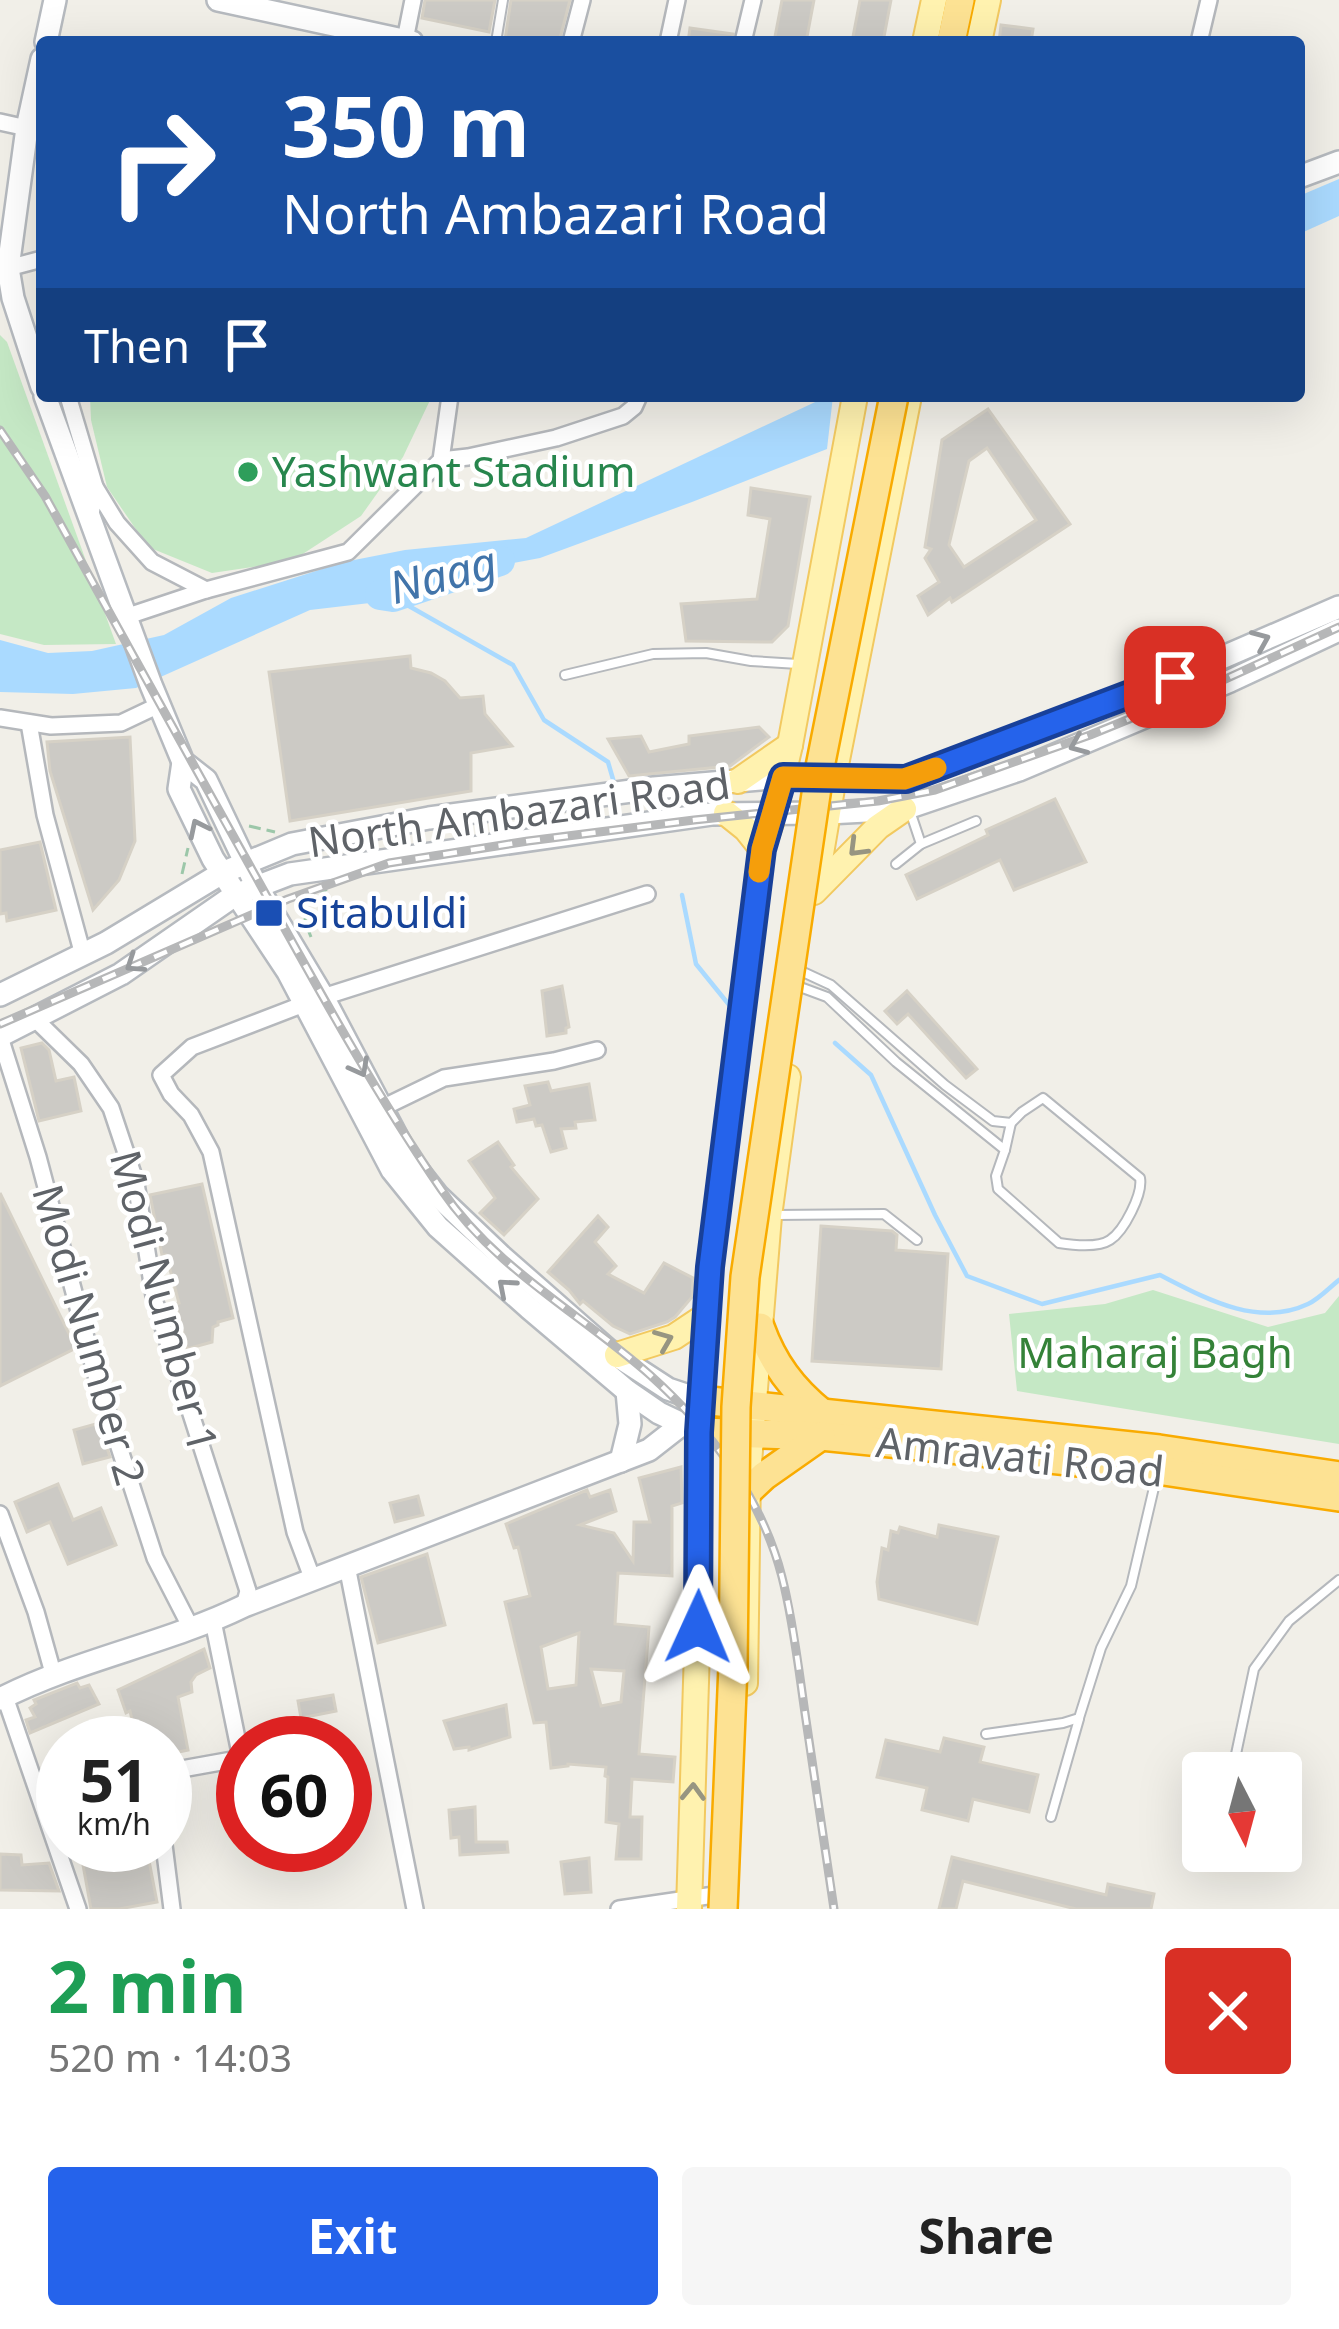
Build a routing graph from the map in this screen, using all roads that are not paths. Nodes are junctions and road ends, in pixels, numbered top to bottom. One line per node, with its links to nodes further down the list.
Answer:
1 (55, 0): 13 (street)
2 (220, 0): 14 (street)
3 (413, 0): 15 (street)
4 (503, 0): 16 (lane)
5 (582, 0): 17 (street)
6 (677, 0): 18 (street)
7 (753, 0): 19 (street)
8 (934, 0): 20 (main road)
9 (960, 0): 21 (highway)
10 (976, 0): 22 (highway)
11 (988, 0): 23 (main road)
12 (1210, 0): 24 (street)
13 (47, 36)
14 (386, 36)
15 (409, 36)
16 (497, 36)
17 (573, 36)
18 (669, 36)
19 (744, 36)
20 (926, 36)
21 (952, 36)
22 (969, 36)
23 (981, 36)
24 (1201, 36)
25 (36, 87): 27 (street)
26 (0, 122): 27 (street)
27 (27, 128): 31 (street)
28 (1339, 161): 29 (street)
29 (1305, 175)
30 (36, 261): 31 (street)
31 (8, 268): 32 (street)
32 (6, 297): 33 (street)
33 (36, 372)
34 (47, 402): 44 (street)
35 (70, 402): 43 (street)
36 (449, 402): 42 (street)
37 (636, 402): 42 (street)
38 (854, 402): 50 (main road)
39 (876, 402): 115 (highway)
40 (893, 402): 114 (highway, bridge)
41 (908, 402): 59 (main road)
42 (441, 460): 45 (street)
43 (95, 487): 44 (street); 45 (street)
44 (90, 523): 47 (street)
45 (206, 590): 47 (street)
46 (1339, 607): 49 (street, North Ambazari Road, one-way to 46)
47 (127, 622): 53 (street)
48 (1339, 630): 52 (street, North Ambazari Road)
49 (1218, 658): 52 (street); 59 (street, North Ambazari Road)
50 (805, 664): 51 (lane); 56 (main road)
51 (565, 676)
52 (1230, 681): 61 (street, North Ambazari Road, one-way to 61)
53 (155, 695): 55 (street); 57 (street)
54 (0, 718): 55 (street)
55 (29, 723): 74 (street)
56 (790, 745): 58 (main road); 60 (main road)
57 (183, 762): 68 (street); 70 (street, one-way to 57)
58 (783, 777): 59 (street, North Ambazari Road); 60 (street, North Ambazari Road); 64 (main road)
59 (834, 777): 63 (main road)
60 (739, 781): 68 (street, North Ambazari Road)
61 (906, 808): 63 (street, North Ambazari Road); 66 (lane); 72 (main road, one-way to 72)
62 (726, 813): 64 (street, North Ambazari Road); 67 (main road); 71 (street, North Ambazari Road)
63 (828, 813): 64 (street, North Ambazari Road); 72 (main road)
64 (774, 814): 67 (main road)
65 (976, 820): 66 (lane)
66 (921, 844): 69 (lane)
67 (762, 849): 86 (main road)
68 (244, 862): 70 (street, North Ambazari Road); 71 (street)
69 (896, 864)
70 (222, 873): 71 (street); 74 (street, North Ambazari Road)
71 (246, 890): 77 (street); 78 (street, one-way to 78)
72 (814, 892): 75 (main road)
73 (647, 894): 77 (street)
74 (83, 955): 76 (street, North Ambazari Road)
75 (802, 980): 82 (lane); 83 (lane); 84 (main road)
76 (0, 995)
77 (314, 1001): 81 (street, one-way to 81); 89 (street, one-way to 77); 100 (street)
78 (35, 1019): 79 (street); 102 (street, Modi Number 1)
79 (0, 1036): 103 (street, Modi Number 2)
80 (597, 1050): 81 (street)
81 (382, 1108): 88 (street)
82 (1012, 1123): 83 (lane); 83 (lane)
83 (1005, 1150)
84 (769, 1216): 85 (lane); 87 (main road)
85 (917, 1240)
86 (707, 1315): 88 (main road, one-way to 86); 90 (main road)
87 (760, 1327): 91 (main road); 92 (highway)
88 (617, 1355): 90 (street)
89 (627, 1391): 90 (street); 94 (street)
90 (695, 1419): 91 (highway, Amravati Road); 94 (street); 115 (main road, one-way to 90)
91 (753, 1420): 92 (highway, Amravati Road); 96 (main road)
92 (821, 1425): 93 (highway, Amravati Road); 96 (highway)
93 (1158, 1459): 95 (highway, Amravati Road); 97 (highway, Amravati Road); 107 (lane)
94 (621, 1461): 99 (street)
95 (1339, 1476)
96 (748, 1490): 114 (main road)
97 (1339, 1497)
98 (0, 1514): 104 (street)
99 (347, 1566): 100 (street); 118 (street)
100 (313, 1580): 102 (street)
101 (1339, 1580): 109 (lane)
102 (244, 1606): 103 (street)
103 (202, 1625): 104 (street); 106 (street, Modi Number 2)
104 (53, 1673): 105 (street)
105 (2, 1698): 110 (street)
106 (229, 1716)
107 (1079, 1718): 108 (lane); 111 (lane)
108 (986, 1734)
109 (1236, 1752)
110 (36, 1784)
111 (1051, 1817)
112 (66, 1872): 116 (street)
113 (167, 1872): 117 (street)
114 (732, 1903): 115 (street)
115 (696, 1906): 119 (street)
116 (78, 1909)
117 (172, 1909)
118 (415, 1909)
119 (619, 1909)

